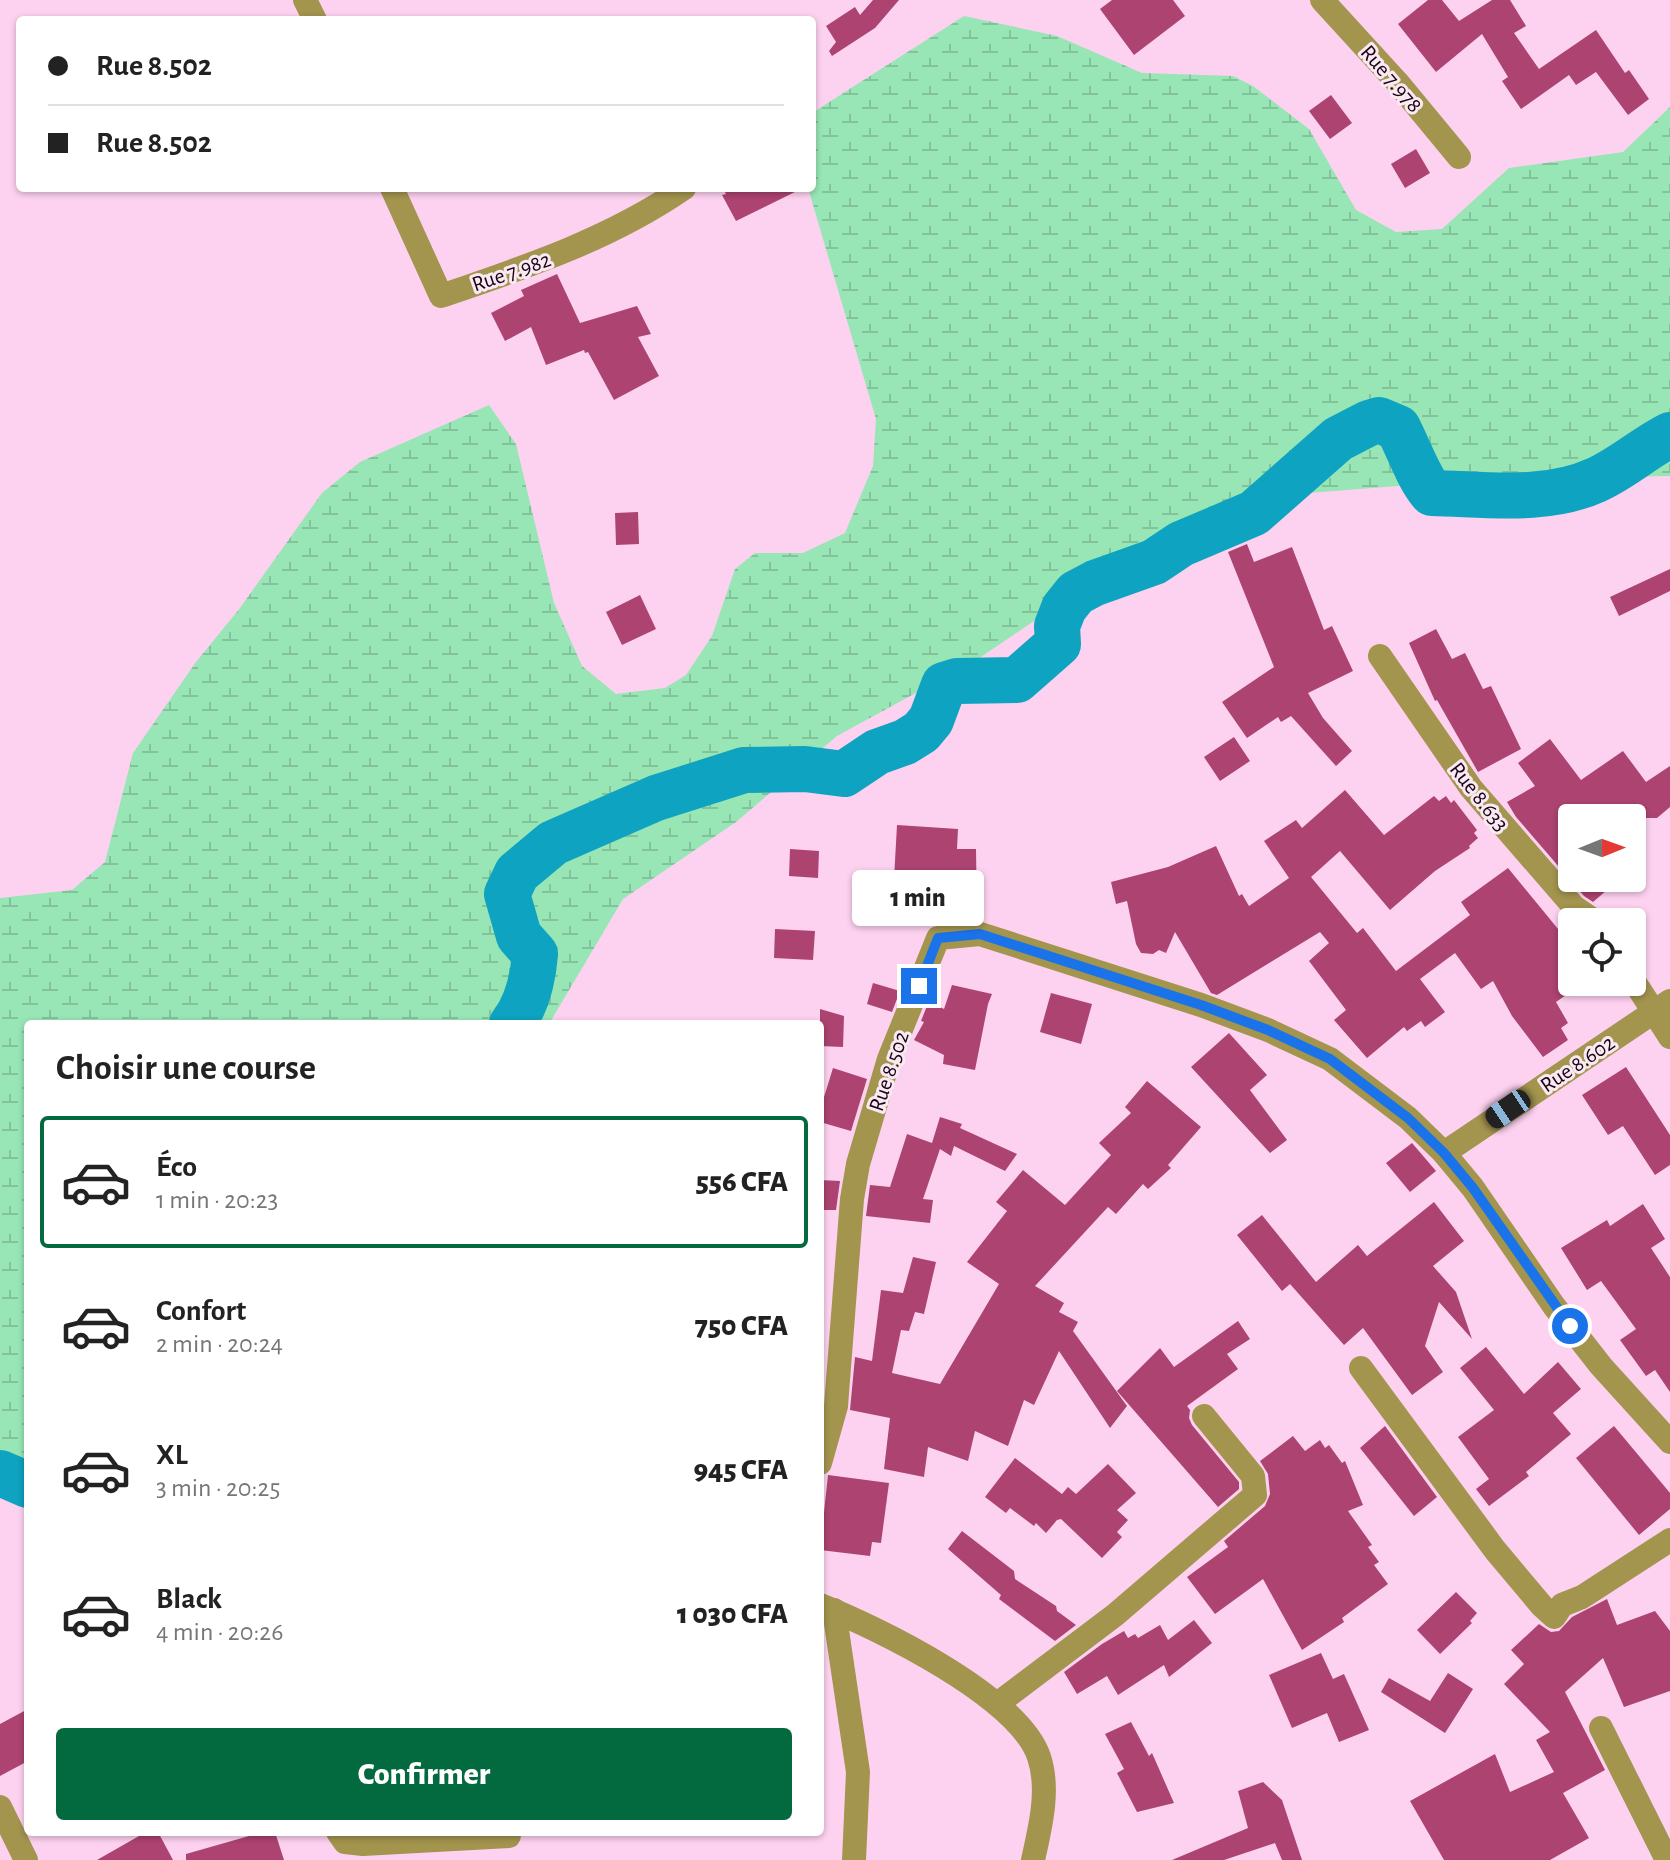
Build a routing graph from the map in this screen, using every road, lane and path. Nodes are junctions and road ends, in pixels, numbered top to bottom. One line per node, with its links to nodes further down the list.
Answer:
1 (1322, 0): 2 (street, Rue 7.978)
2 (1459, 157)
3 (394, 192): 4 (street, Rue 7.982)
4 (677, 192)
5 (1380, 656): 6 (street, Rue 8.633)
6 (1575, 908)
7 (1646, 991): 8 (street)
8 (1662, 1006): 9 (street); 10 (street, Rue 8.602)
9 (1670, 1037)
10 (1444, 1153): 13 (street, Rue 8.502); 14 (street, Rue 8.502)
11 (1361, 1368): 15 (street)
12 (1204, 1416): 17 (street)
13 (1670, 1442)
14 (824, 1449)
15 (1670, 1540)
16 (827, 1608): 17 (street); 23 (street)
17 (997, 1704): 24 (street)
18 (1601, 1728): 25 (street)
19 (0, 1807): 22 (street)
20 (341, 1836): 21 (street)
21 (509, 1843)
22 (26, 1860)
23 (854, 1860)
24 (1033, 1860)
25 (1667, 1860)

